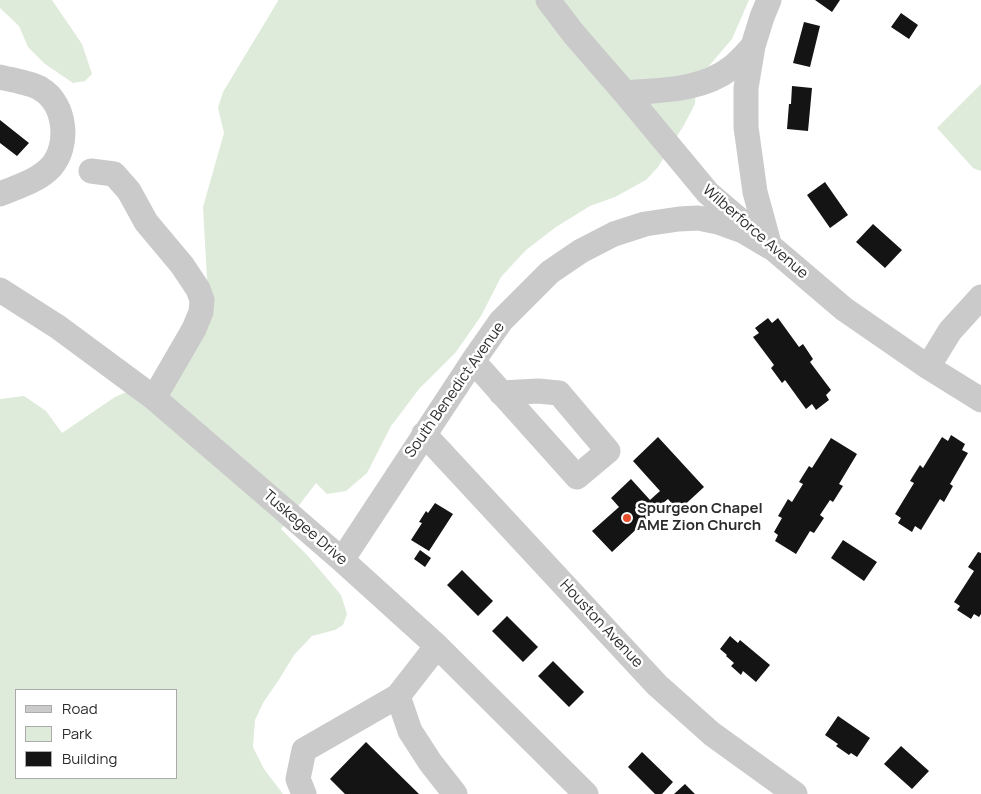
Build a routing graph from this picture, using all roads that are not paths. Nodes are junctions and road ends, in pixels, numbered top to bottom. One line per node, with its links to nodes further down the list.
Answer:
1 (548, 0): 5 (street, Wilberforce Avenue)
2 (769, 0): 3 (street)
3 (753, 46): 5 (street); 8 (street)
4 (0, 77): 7 (street)
5 (625, 93): 8 (street, Wilberforce Avenue)
6 (91, 171): 14 (street)
7 (0, 194)
8 (770, 247): 11 (street, South Benedict Avenue); 12 (street, Wilberforce Avenue)
9 (0, 290): 14 (street, Tuskegee Drive)
10 (981, 298): 12 (street)
11 (473, 361): 13 (street); 16 (street, South Benedict Avenue)
12 (928, 367): 15 (street, Wilberforce Avenue)
13 (501, 393)
14 (154, 398): 17 (street, Tuskegee Drive)
15 (981, 400)
16 (424, 434): 17 (street, South Benedict Avenue); 23 (street, Houston Avenue)
17 (342, 560): 18 (street, Tuskegee Drive)
18 (437, 646): 19 (street); 22 (street, Tuskegee Drive)
19 (398, 696): 20 (street); 21 (street)
20 (304, 794)
21 (455, 794)
22 (586, 794)
23 (795, 794)

